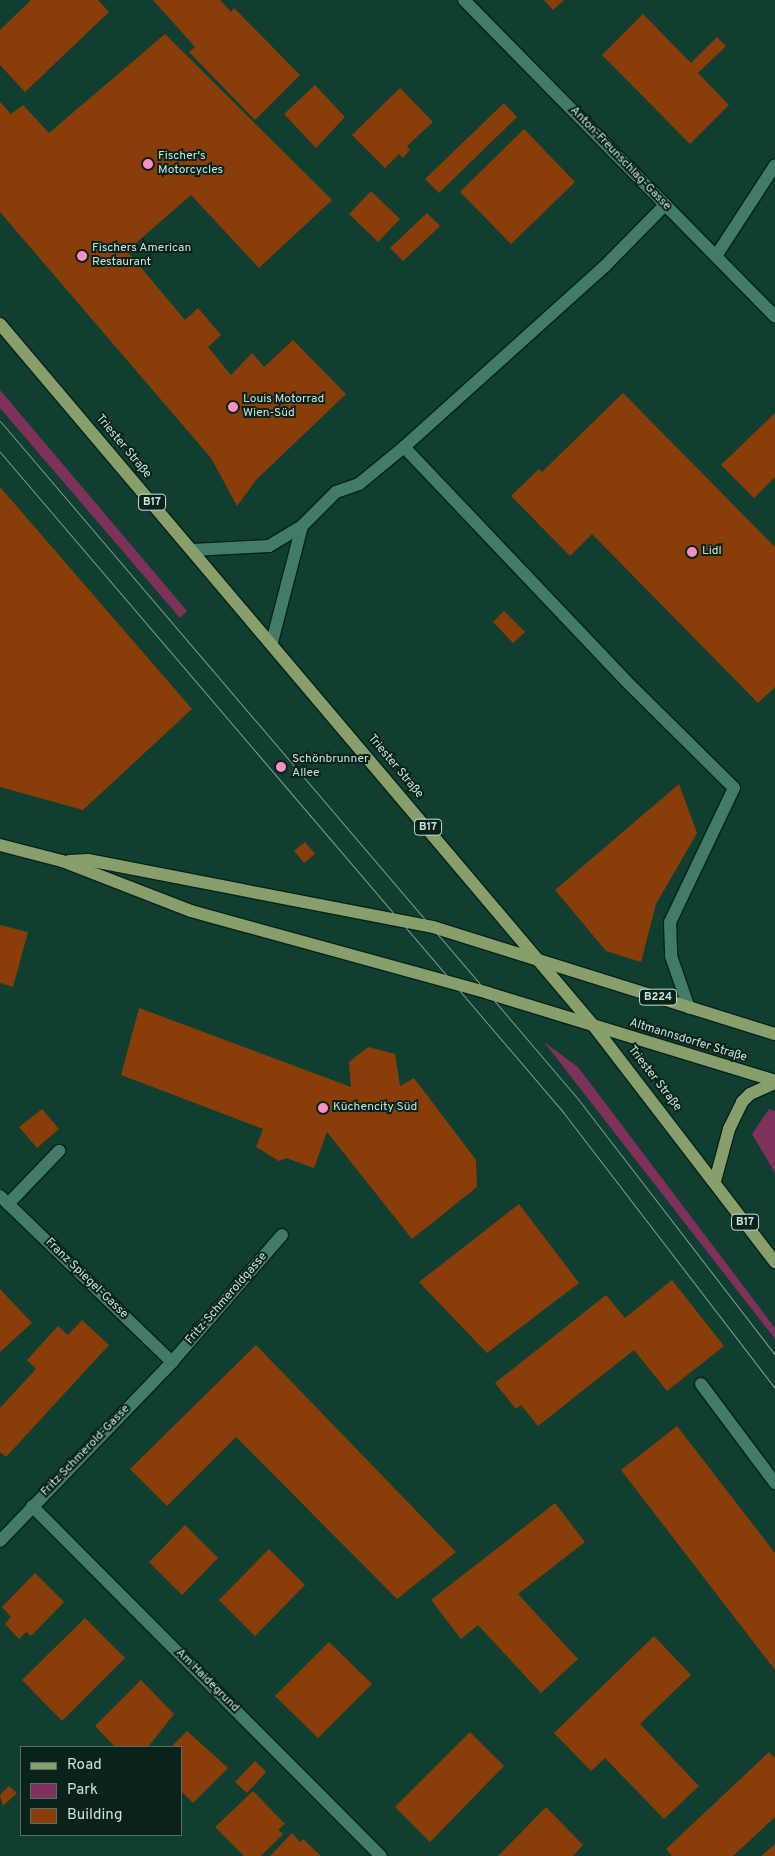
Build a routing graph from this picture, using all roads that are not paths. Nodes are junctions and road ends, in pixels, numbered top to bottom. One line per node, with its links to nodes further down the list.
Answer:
1 (464, 0): 3 (street, Anton-Freunschlag-Gasse)
2 (775, 165): 4 (street)
3 (665, 205): 4 (street, Anton-Freunschlag-Gasse); 7 (street)
4 (716, 256): 5 (street, Anton-Freunschlag-Gasse)
5 (775, 317)
6 (0, 324): 9 (main road, Triester Straße / B17)
7 (404, 447): 8 (street); 14 (street)
8 (302, 526): 9 (street); 10 (street)
9 (192, 550): 10 (main road, Triester Straße / B17)
10 (272, 642): 13 (main road, Triester Straße / B17)
11 (0, 845): 12 (main road)
12 (62, 861): 13 (main road); 15 (main road, Altmannsdorfer Straße)
13 (540, 961): 14 (main road, B224); 15 (main road, Triester Straße / B17)
14 (690, 1008): 16 (main road, B224)
15 (594, 1025): 17 (main road, Altmannsdorfer Straße); 19 (main road, Triester Straße / B17)
16 (775, 1034)
17 (775, 1082): 19 (main road)
18 (59, 1151): 20 (street)
19 (714, 1181): 22 (main road, Triester Straße / B17)
20 (4, 1200): 23 (street, Franz Spiegel-Gasse)
21 (282, 1235): 23 (street, Fritz-Schmeroldgasse)
22 (775, 1262)
23 (172, 1362): 26 (street, Fritz Schmerold-Gasse)
24 (701, 1384): 25 (street)
25 (775, 1483)
26 (32, 1506): 27 (street, Fritz Schmerold-Gasse); 28 (street, Am Haidegrund)
27 (0, 1541)
28 (381, 1856)

